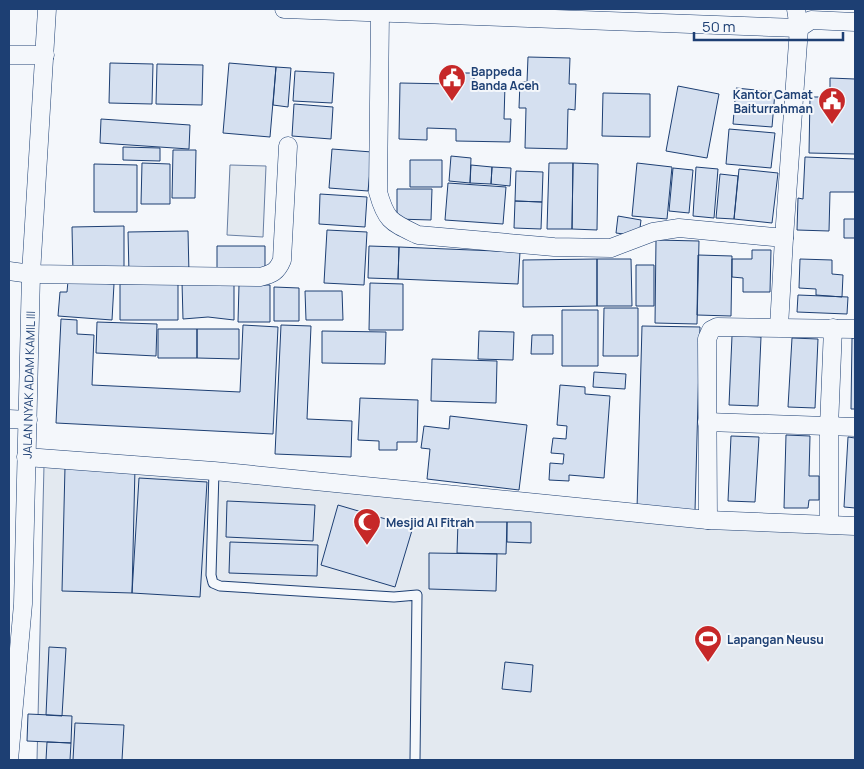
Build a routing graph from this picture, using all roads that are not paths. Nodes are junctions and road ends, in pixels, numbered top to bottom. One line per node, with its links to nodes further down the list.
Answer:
1 (46, 9): 7 (street, JALAN NYAK ADAM KAMIL III)
2 (284, 9): 3 (street)
3 (380, 13): 4 (street); 9 (street)
4 (801, 16): 5 (street); 9 (street)
5 (855, 22)
6 (9, 55): 7 (street)
7 (45, 55): 11 (street, JALAN NYAK ADAM KAMIL III)
8 (288, 146): 11 (street)
9 (784, 238): 12 (street)
10 (9, 271): 11 (street)
11 (31, 274): 16 (street, JALAN NYAK ADAM KAMIL III)
12 (778, 327): 13 (street); 17 (street)
13 (834, 328): 14 (street); 18 (street)
14 (855, 329)
15 (9, 419): 16 (street)
16 (28, 420): 20 (street, JALAN NYAK ADAM KAMIL III)
17 (707, 422): 18 (street); 22 (street)
18 (830, 426): 19 (street); 23 (street)
19 (855, 428)
20 (26, 457): 21 (street); 25 (street, JALAN NYAK ADAM KAMIL III)
21 (214, 471): 22 (street); 27 (lane)
22 (708, 520): 23 (street)
23 (829, 524): 24 (street)
24 (855, 526)
25 (16, 573): 26 (street, JALAN NYAK ADAM KAMIL III)
26 (9, 760)
27 (415, 760)

